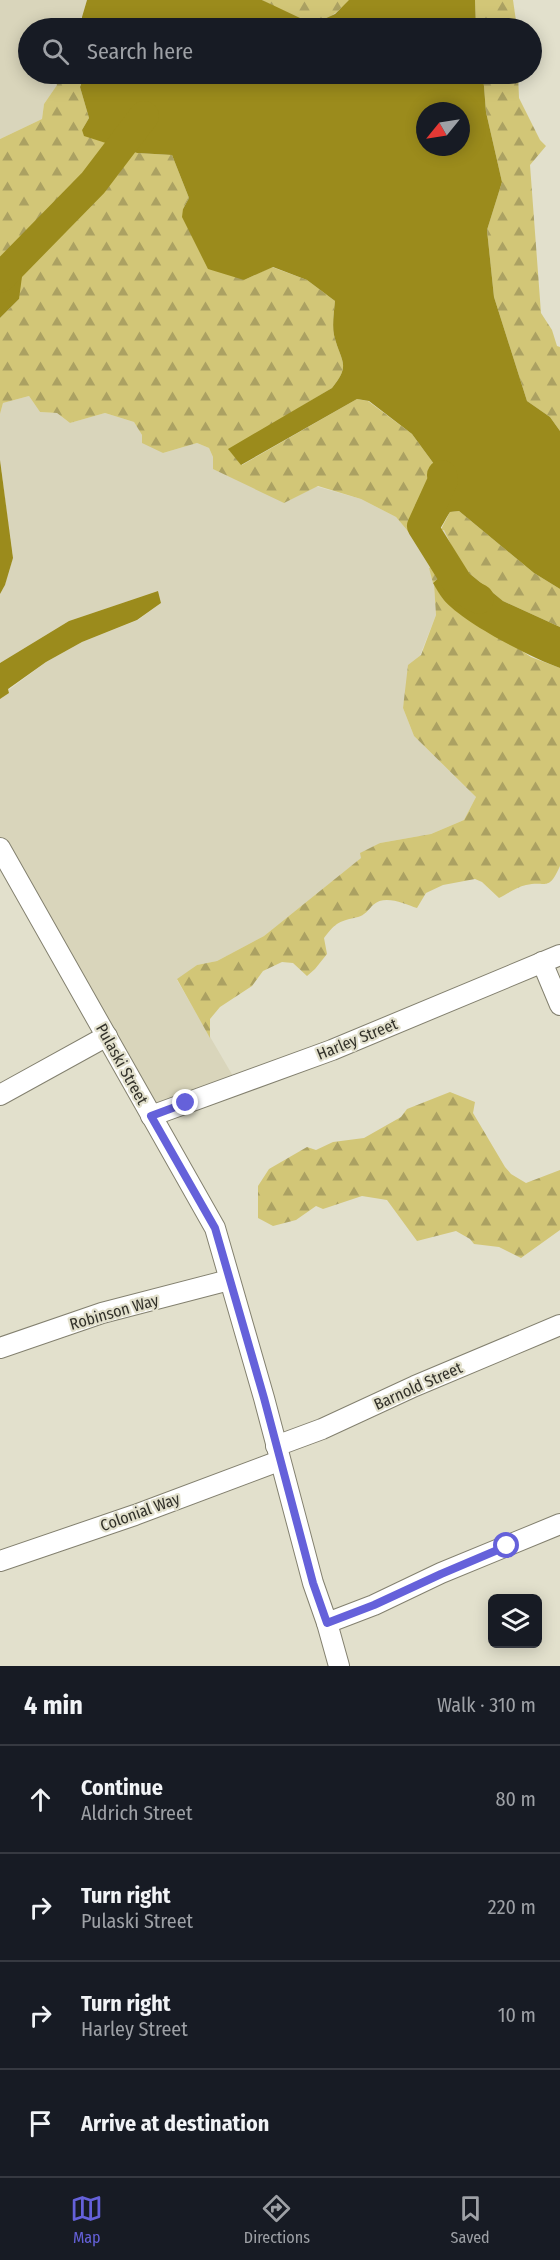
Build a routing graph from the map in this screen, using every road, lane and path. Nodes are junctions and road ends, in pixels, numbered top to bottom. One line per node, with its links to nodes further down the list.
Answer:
1 (0, 848): 4 (street, Pulaski Street)
2 (551, 958): 3 (street); 6 (street, Harley Street)
3 (560, 1005)
4 (107, 1036): 5 (street); 6 (street, Pulaski Street)
5 (0, 1095)
6 (151, 1116): 7 (street, Pulaski Street)
7 (229, 1280): 9 (street, Robinson Way); 10 (street, Pulaski Street)
8 (560, 1324): 10 (street, Barnold Street)
9 (0, 1348)
10 (278, 1454): 12 (street, Colonial Way); 13 (street, Pulaski Street)
11 (560, 1524): 13 (street)
12 (0, 1561)
13 (327, 1623): 14 (street, Pulaski Street)
14 (339, 1666)

